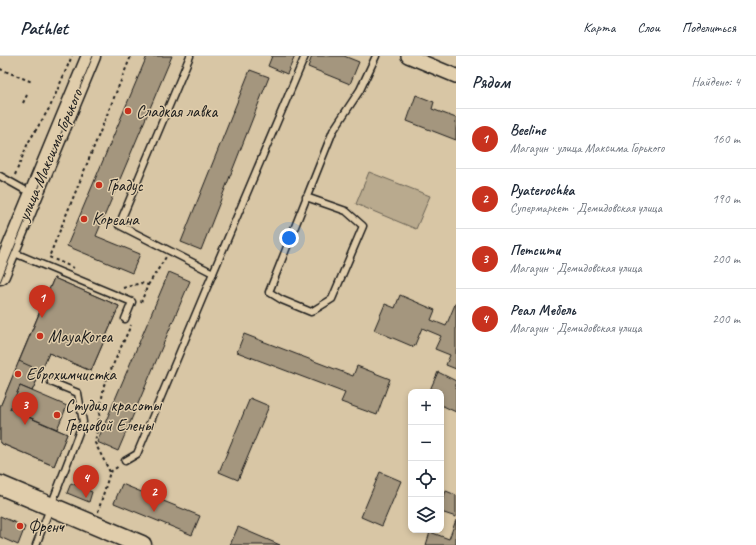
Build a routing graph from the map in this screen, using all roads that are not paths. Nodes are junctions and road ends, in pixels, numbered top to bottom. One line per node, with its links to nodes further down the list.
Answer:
1 (91, 56): 8 (main road, улица Максима Горького)
2 (190, 56): 11 (lane)
3 (305, 56): 11 (lane)
4 (376, 56): 9 (lane)
5 (408, 56): 6 (street)
6 (456, 76)
7 (0, 176): 8 (lane)
8 (33, 194): 10 (main road, улица Максима Горького)
9 (306, 197): 9 (lane)
10 (10, 251): 12 (main road, улица Максима Горького); 13 (lane)
11 (213, 273): 15 (lane)
12 (0, 275)
13 (125, 319)
14 (51, 382): 17 (lane)
15 (125, 461)
16 (0, 485): 17 (main road)
17 (52, 507): 18 (lane); 19 (main road)
18 (36, 545)
19 (142, 545)

